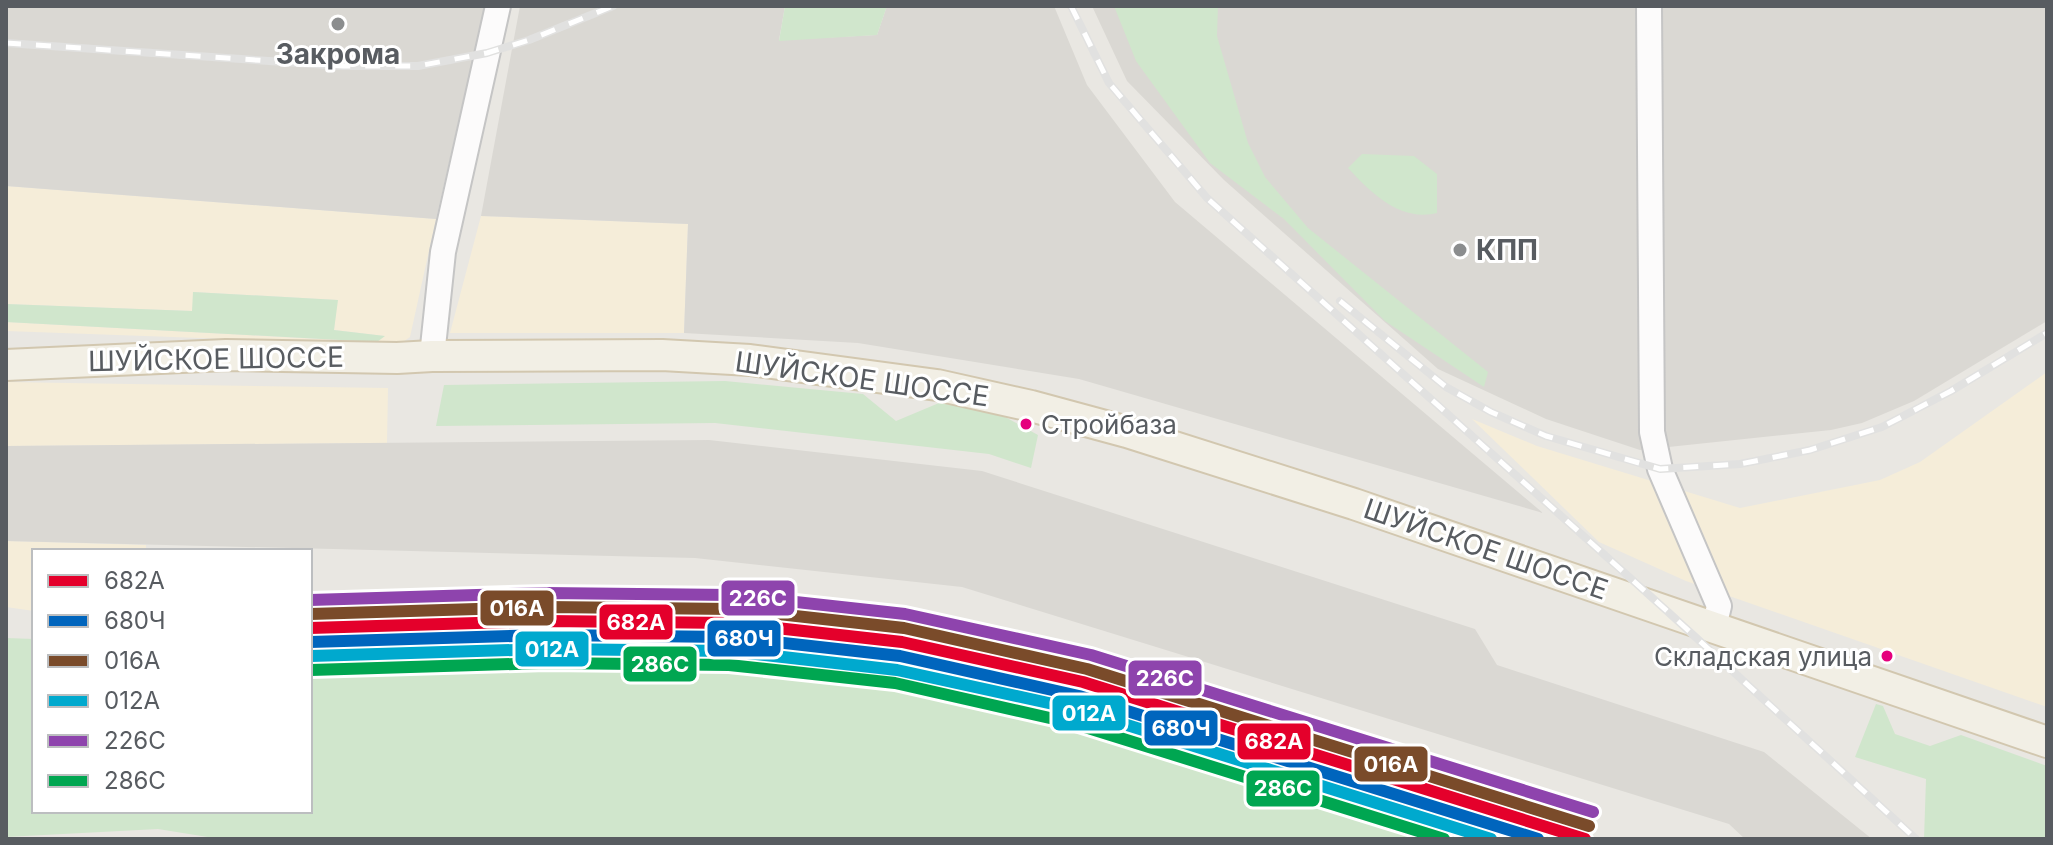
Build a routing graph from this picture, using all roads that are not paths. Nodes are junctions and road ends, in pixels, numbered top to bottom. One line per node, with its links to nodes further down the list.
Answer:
1 (498, 6): 3 (street)
2 (1649, 6): 5 (street)
3 (432, 356): 4 (main road, ШУЙСКОЕ ШОССЕ); 5 (main road, ШУЙСКОЕ ШОССЕ)
4 (6, 365)
5 (1714, 627): 6 (main road, ШУЙСКОЕ ШОССЕ)
6 (2047, 742)

